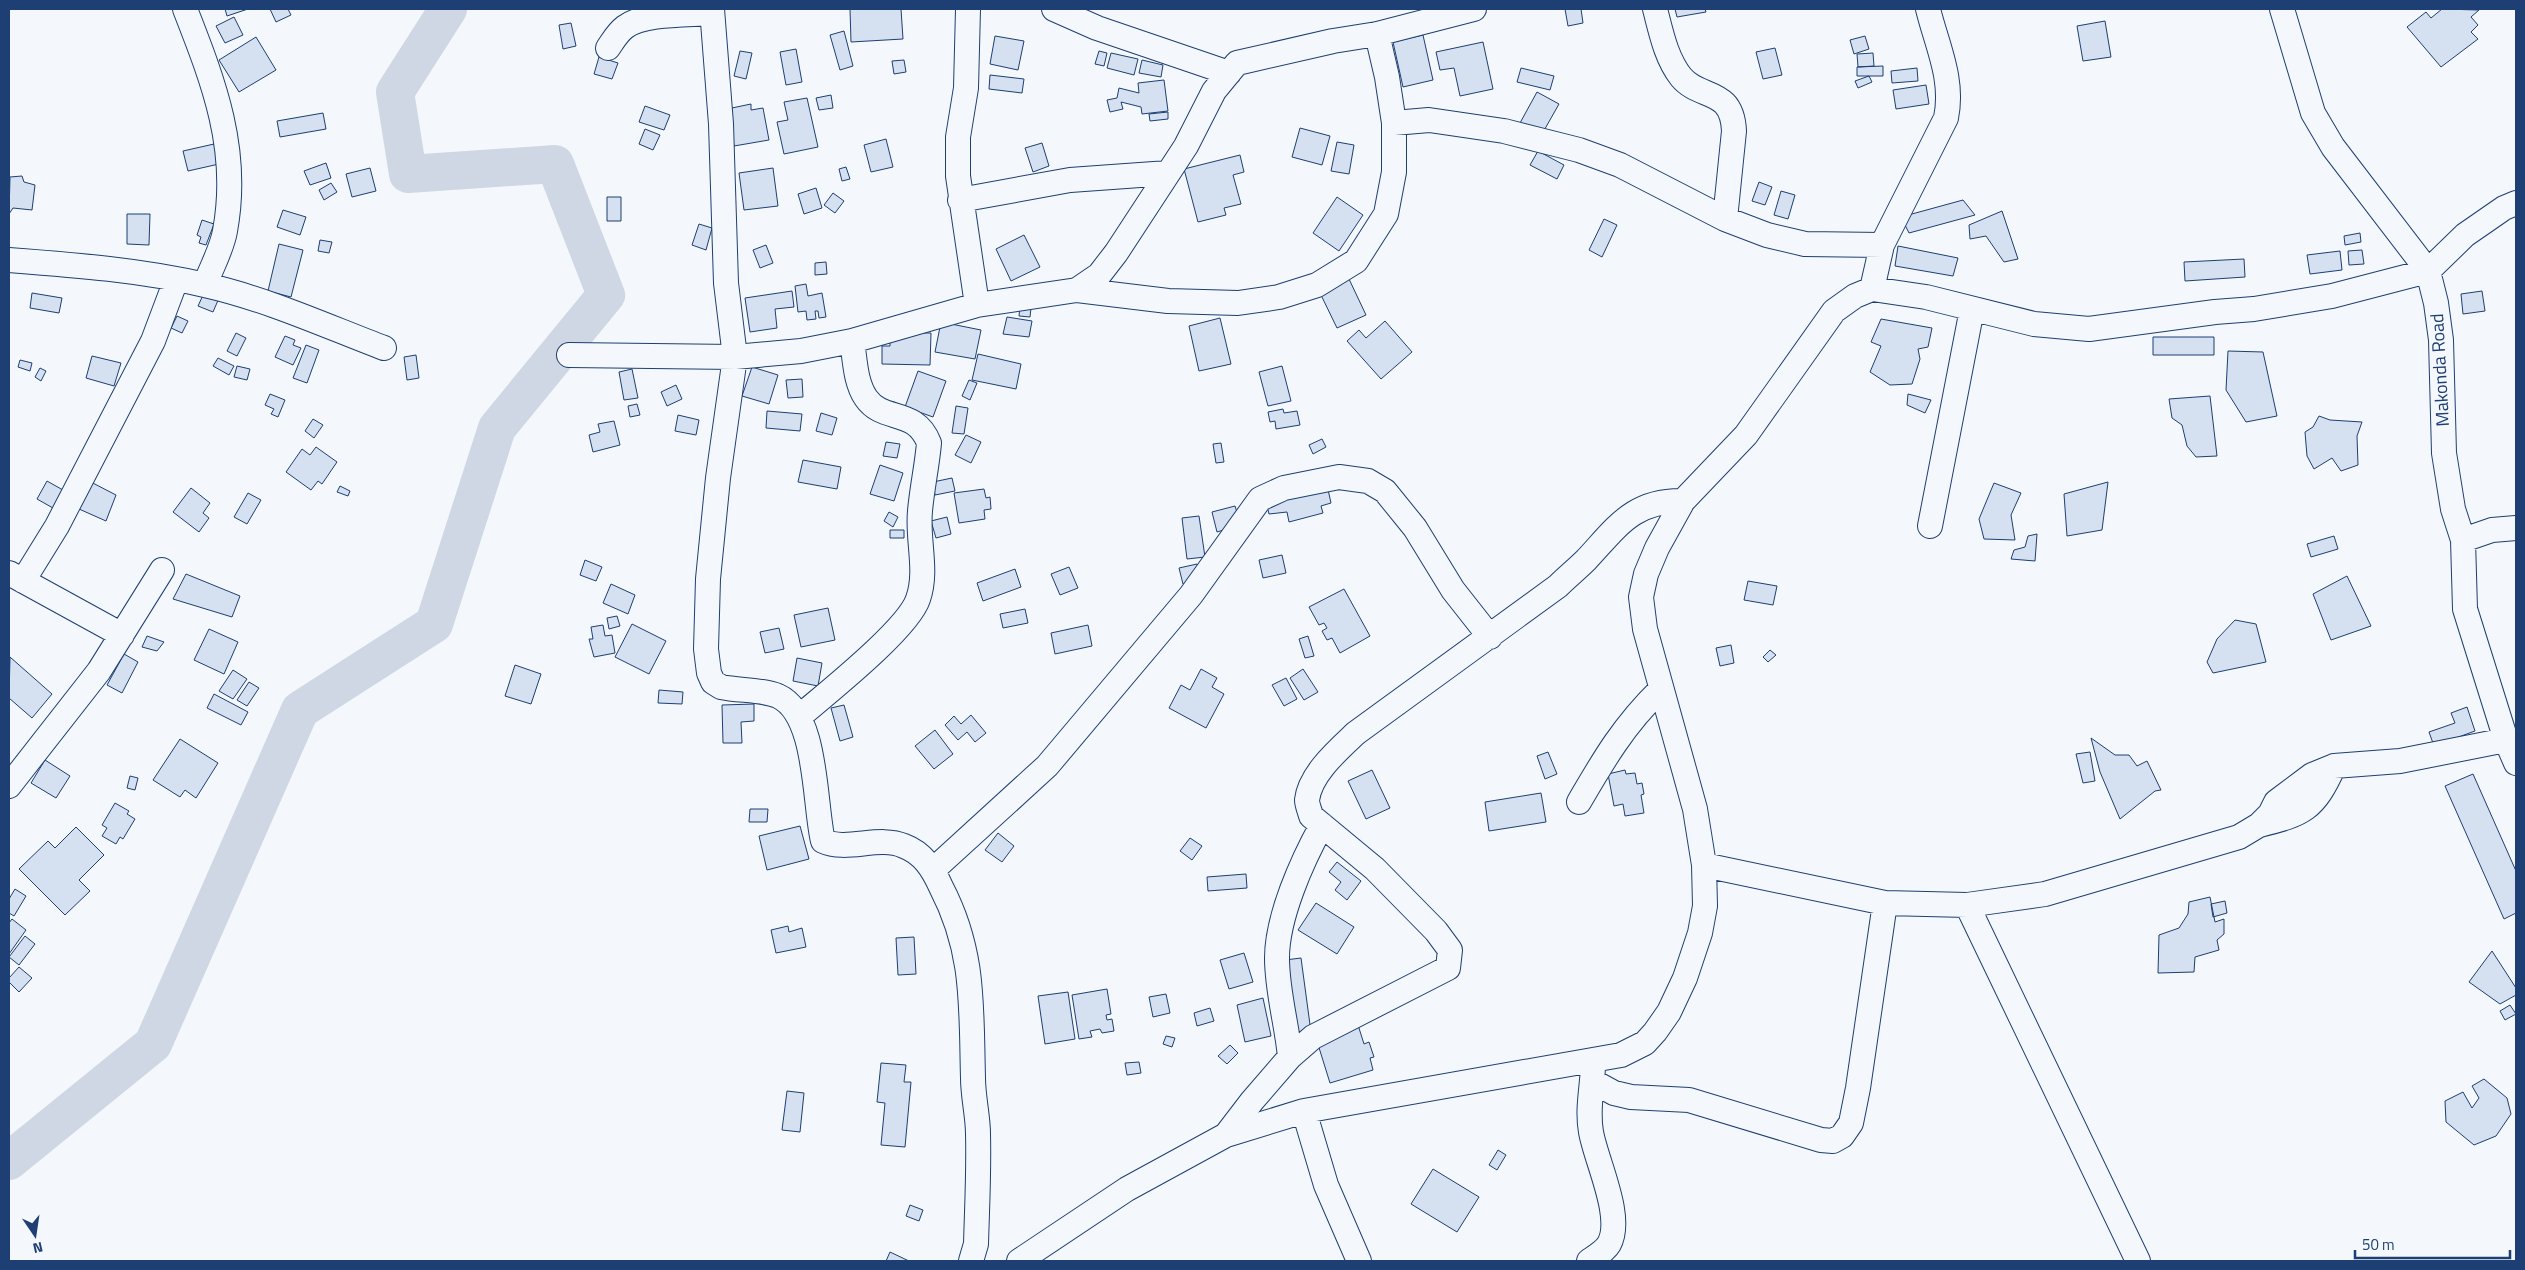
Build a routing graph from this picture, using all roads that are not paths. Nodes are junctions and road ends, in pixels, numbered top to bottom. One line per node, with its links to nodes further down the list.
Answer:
1 (185, 9): 21 (street)
2 (968, 9): 15 (street)
3 (1054, 9): 11 (street)
4 (1474, 9): 9 (street)
5 (1655, 9): 16 (street)
6 (1928, 9): 17 (street)
7 (2282, 9): 19 (street, Makonda Road)
8 (712, 11): 10 (street); 29 (street)
9 (1377, 34): 11 (street); 12 (street)
10 (608, 48)
11 (1229, 73): 13 (street)
12 (1394, 124): 16 (street); 23 (street)
13 (1168, 173): 15 (street); 23 (street)
14 (2516, 192): 19 (street)
15 (960, 200): 24 (street)
16 (1725, 219): 17 (street)
17 (1882, 245): 22 (street)
18 (9, 260): 20 (street)
19 (2428, 271): 25 (street); 33 (street, Makonda Road)
20 (176, 280): 21 (street); 35 (street)
21 (205, 285): 27 (street)
22 (1872, 289): 25 (street); 30 (street)
23 (1077, 290): 24 (street)
24 (977, 305): 26 (street)
25 (1972, 309): 31 (street)
26 (852, 341): 29 (street); 39 (street)
27 (384, 348)
28 (569, 355): 29 (street)
29 (736, 357): 39 (street)
30 (1683, 500): 37 (street); 38 (street)
31 (1930, 526)
32 (2516, 528): 33 (street)
33 (2463, 540): 40 (street, Makonda Road)
34 (162, 570): 36 (street)
35 (16, 577): 36 (street)
36 (122, 635): 42 (street)
37 (1490, 637): 44 (street); 46 (street)
38 (1660, 690): 43 (street); 45 (street)
39 (799, 717): 46 (street)
40 (2506, 740): 41 (street, Makonda Road); 48 (street)
41 (2516, 763)
42 (9, 786)
43 (1579, 802)
44 (1322, 825): 49 (street); 49 (street)
45 (1704, 865): 47 (street); 50 (street)
46 (933, 870): 53 (street)
47 (1885, 903): 48 (street); 50 (street)
48 (1967, 905): 57 (street)
49 (1290, 1057): 52 (street)
50 (1593, 1071): 51 (street); 56 (street)
51 (1304, 1111): 52 (street); 55 (street)
52 (1226, 1135): 54 (street)
53 (971, 1261)
54 (1019, 1261)
55 (1359, 1261)
56 (1588, 1261)
57 (2138, 1261)

